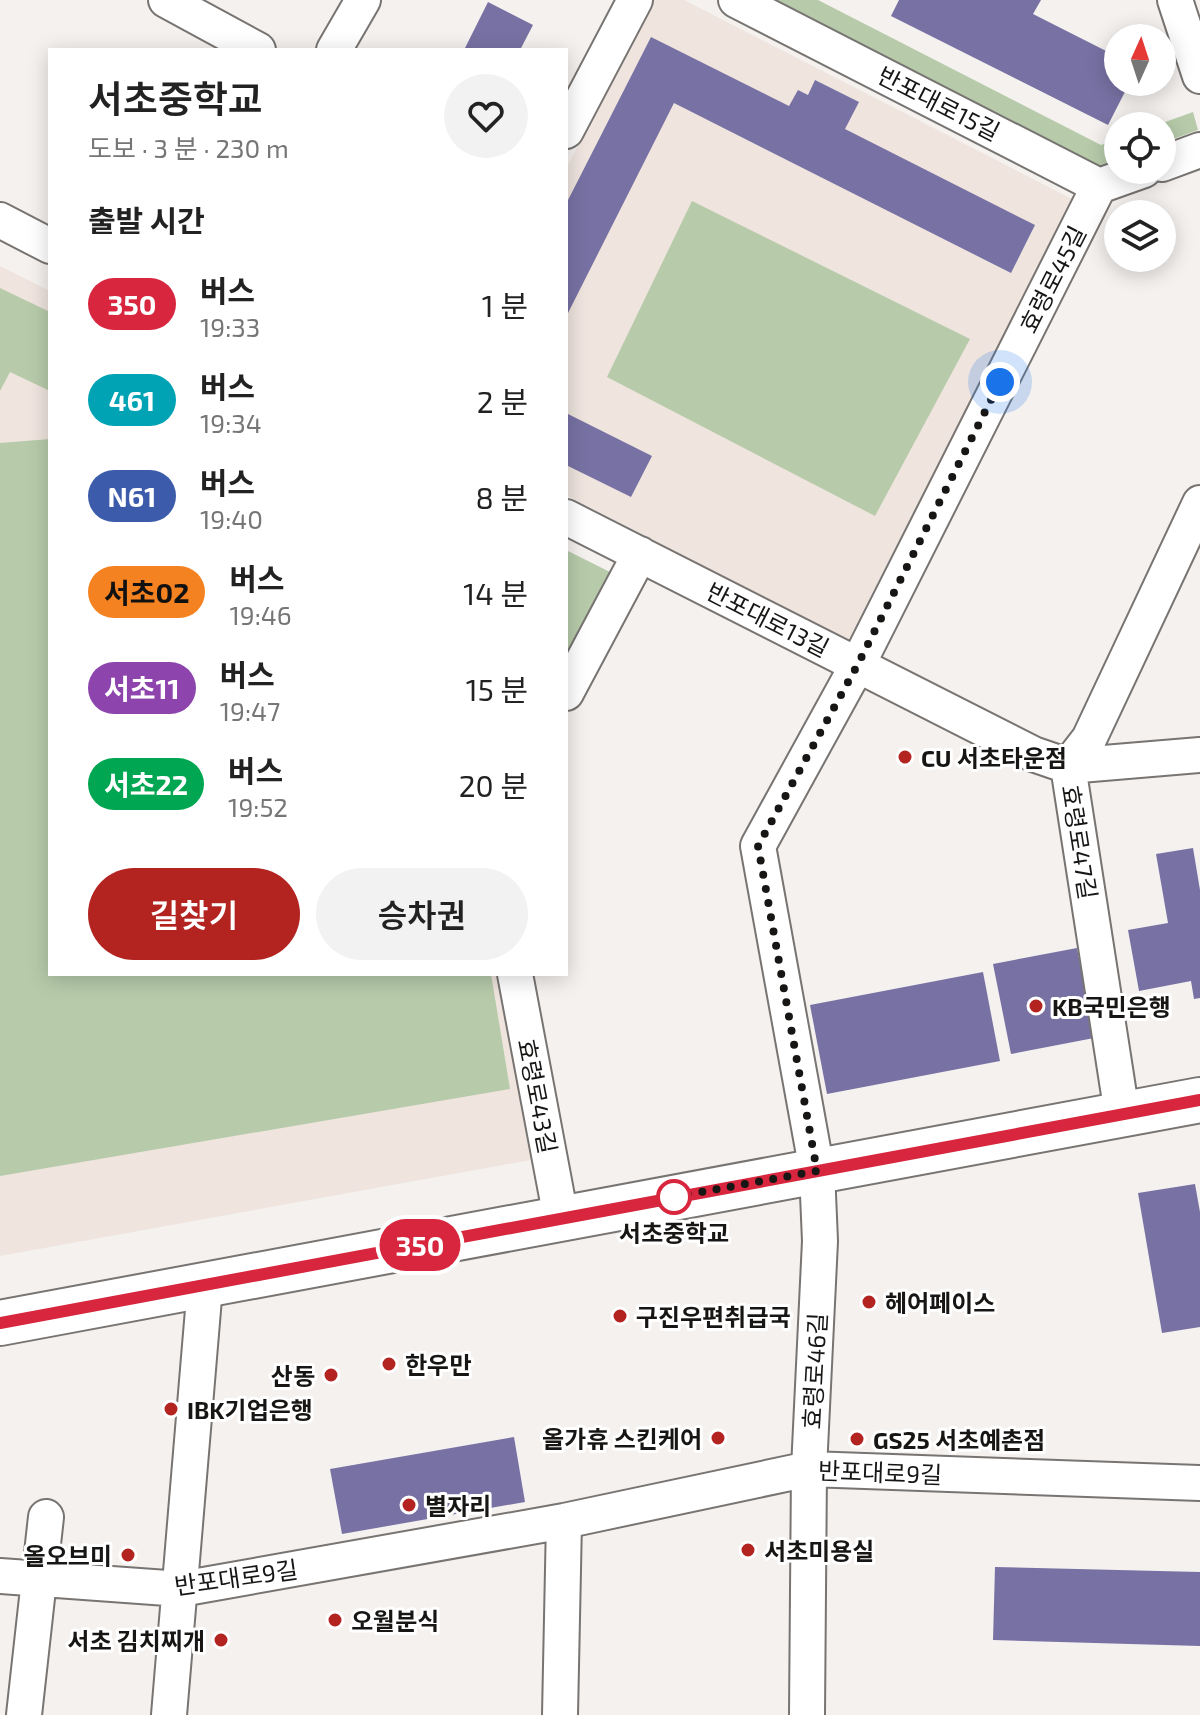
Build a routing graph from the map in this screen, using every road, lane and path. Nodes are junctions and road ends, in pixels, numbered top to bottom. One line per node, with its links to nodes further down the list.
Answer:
1 (166, 0): 6 (street)
2 (363, 0): 7 (street)
3 (635, 0): 9 (street)
4 (736, 0): 13 (street, 반포대로15길)
5 (1175, 0): 8 (street)
6 (254, 48)
7 (335, 48)
8 (1200, 76)
9 (568, 127)
10 (1200, 150): 11 (street)
11 (1176, 159)
12 (1105, 184): 13 (street)
13 (1099, 186): 19 (street, 효령로45길)
14 (0, 220): 15 (street)
15 (48, 245)
16 (1200, 503): 22 (street, 효령로47길)
17 (568, 518): 18 (street, 반포대로13길)
18 (640, 554): 19 (street, 반포대로13길); 20 (street)
19 (858, 664): 22 (street, 반포대로13길); 26 (street, 효령로45길)
20 (568, 689)
21 (1200, 755): 22 (street, 반포대로13길)
22 (1068, 766): 25 (street, 효령로47길)
23 (515, 976): 27 (street, 효령로43길)
24 (1200, 1100): 25 (main road)
25 (1122, 1114): 26 (main road)
26 (817, 1171): 27 (main road); 30 (street, 효령로46길)
27 (561, 1218): 28 (main road)
28 (205, 1286): 29 (main road); 36 (street)
29 (0, 1323)
30 (809, 1469): 31 (street, 반포대로9길); 33 (street, 반포대로9길); 40 (street, 효령로46길)
31 (1200, 1483)
32 (46, 1517): 35 (street)
33 (564, 1521): 36 (street, 반포대로9길); 39 (street)
34 (0, 1576): 35 (street, 반포대로9길)
35 (39, 1577): 36 (street, 반포대로9길); 37 (street)
36 (181, 1589): 38 (street)
37 (24, 1715)
38 (169, 1715)
39 (560, 1715)
40 (807, 1715)

